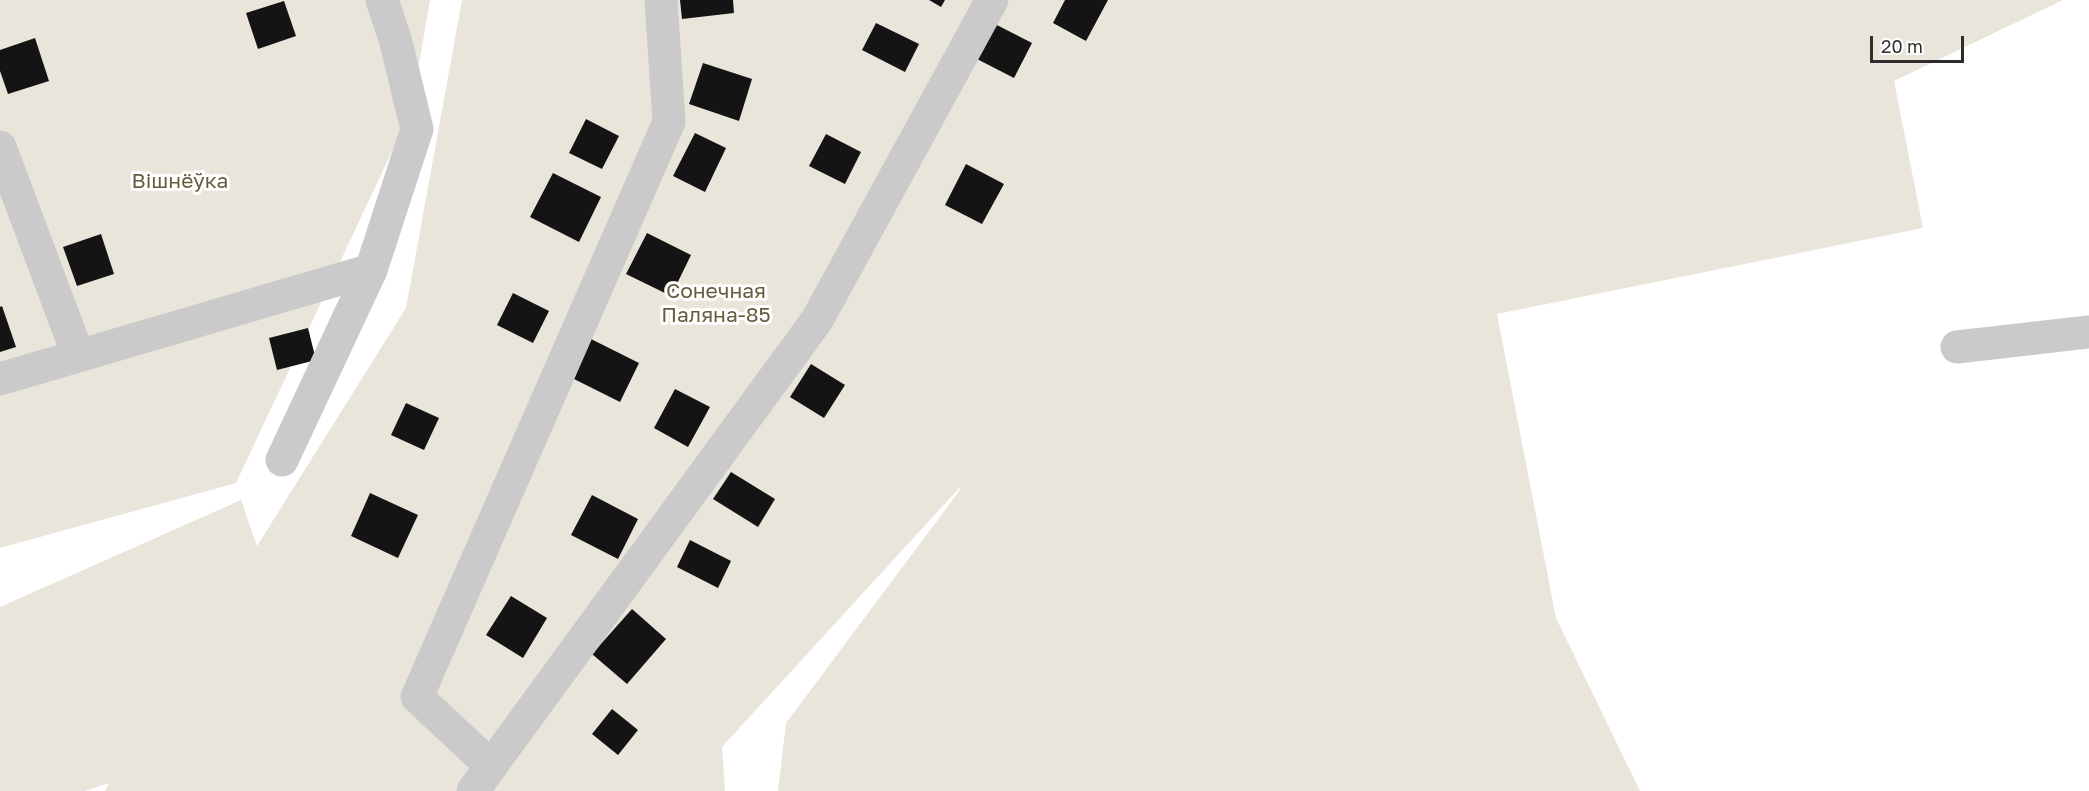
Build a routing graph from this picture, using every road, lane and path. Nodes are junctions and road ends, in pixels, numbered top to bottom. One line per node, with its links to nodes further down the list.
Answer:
1 (382, 0): 5 (street)
2 (661, 0): 11 (street)
3 (992, 0): 11 (street)
4 (0, 147): 8 (street)
5 (371, 270): 8 (street); 10 (street)
6 (2089, 332): 7 (street)
7 (1957, 347)
8 (78, 355): 9 (street)
9 (0, 379)
10 (282, 460)
11 (480, 783)

